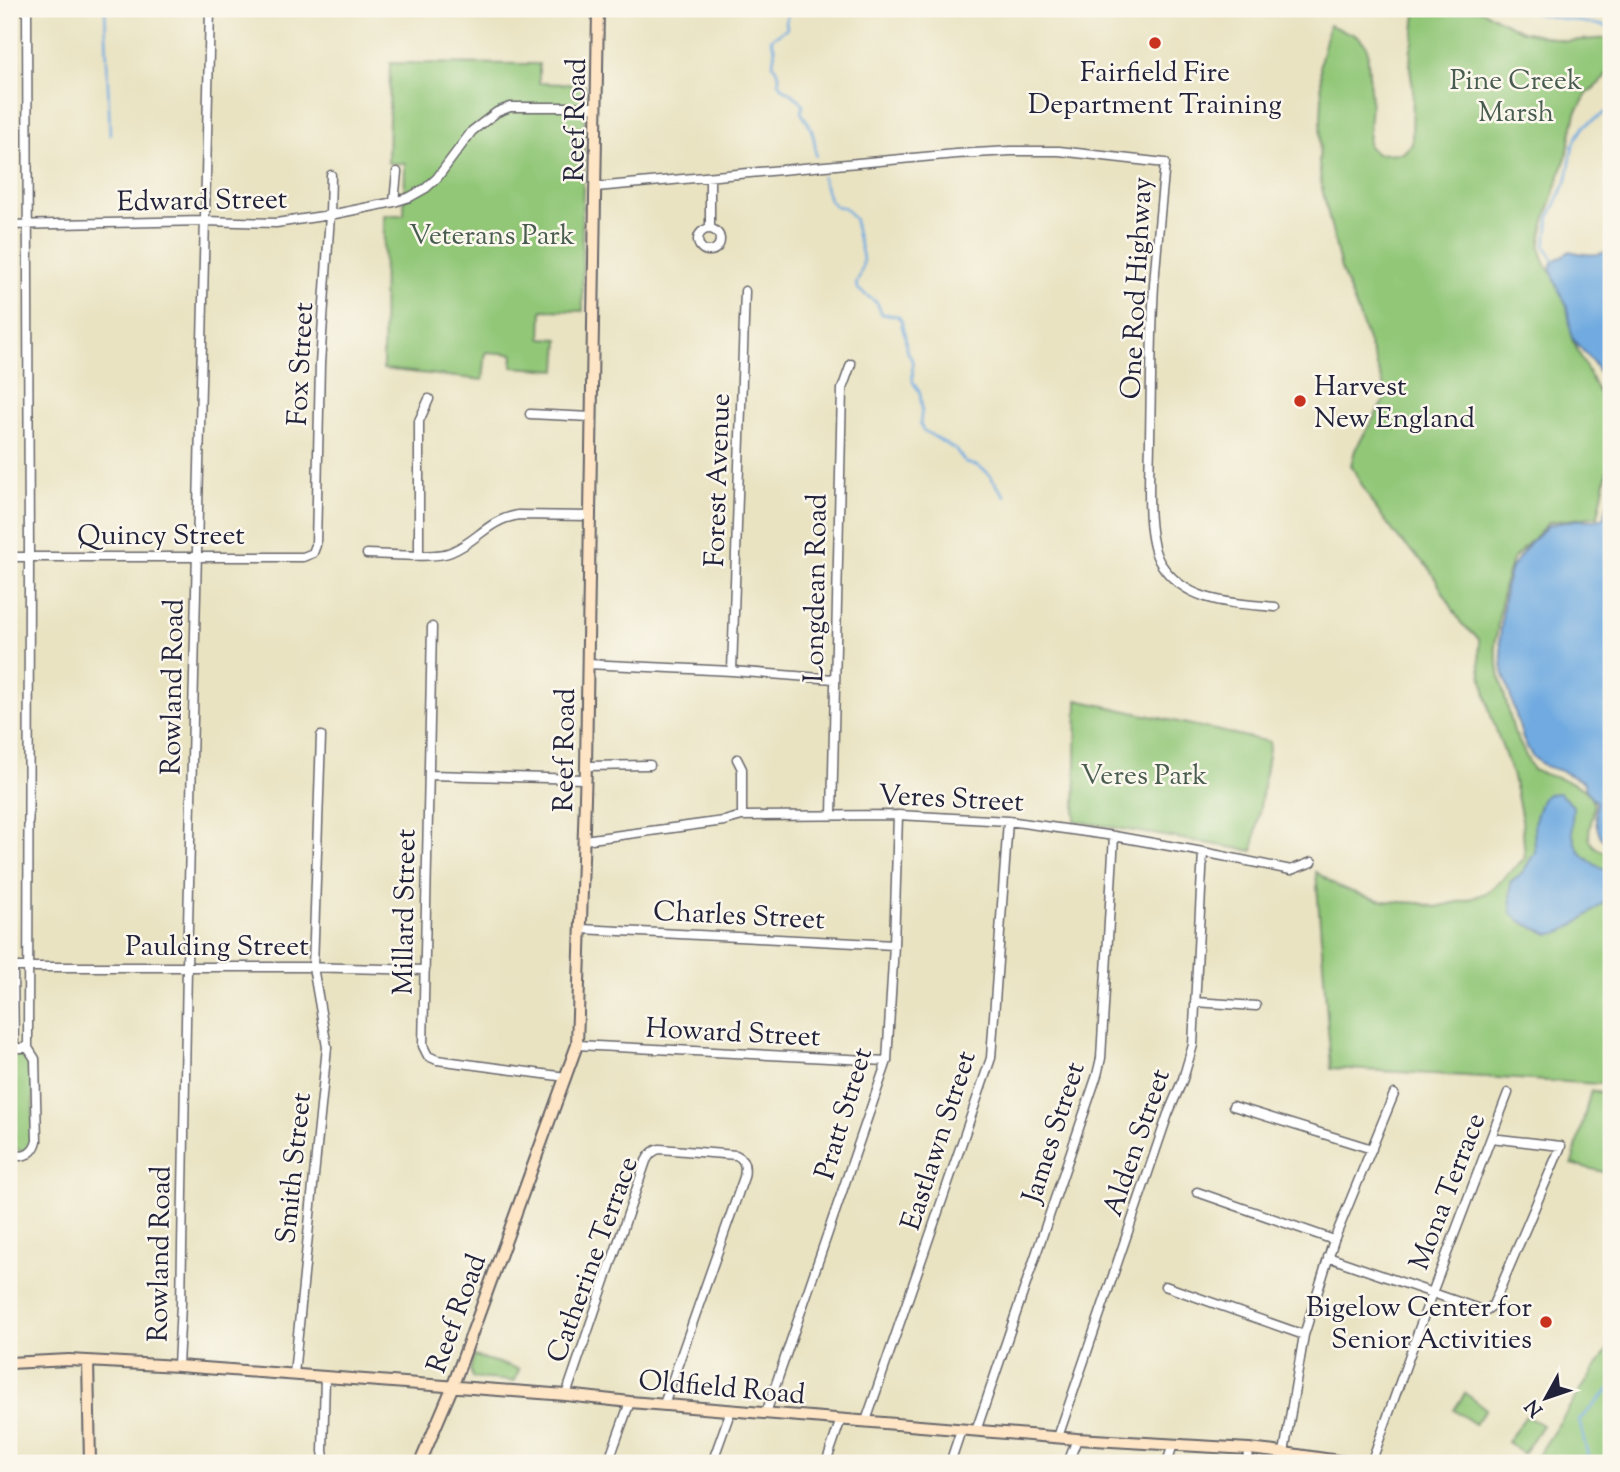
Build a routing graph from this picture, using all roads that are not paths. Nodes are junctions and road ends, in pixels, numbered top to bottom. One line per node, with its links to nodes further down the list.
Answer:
1 (27, 9): 13 (street)
2 (209, 9): 11 (street, Rowland Road)
3 (598, 9): 4 (street, Reef Road)
4 (597, 107): 8 (street, Reef Road); 9 (street, Edward Street)
5 (397, 172): 9 (street)
6 (331, 175): 10 (street, Fox Street)
7 (710, 177): 8 (street, One Rod Highway); 14 (street); 27 (street, One Rod Highway)
8 (596, 187): 19 (street, Reef Road)
9 (394, 202): 10 (street, Edward Street)
10 (330, 215): 11 (street, Edward Street); 21 (street, Fox Street)
11 (205, 221): 13 (street, Edward Street); 24 (street, Rowland Road)
12 (9, 225): 13 (street, Edward Street)
13 (28, 225): 26 (street)
14 (710, 228)
15 (746, 291): 30 (street, Forest Avenue)
16 (851, 364): 31 (street, Longdean Road)
17 (429, 399): 23 (street)
18 (530, 414): 19 (street)
19 (591, 417): 20 (street, Reef Road)
20 (589, 516): 23 (street); 29 (street, Reef Road)
21 (313, 553): 24 (street, Quincy Street)
22 (367, 554): 23 (street)
23 (419, 555)
24 (197, 557): 26 (street, Quincy Street); 49 (street, Rowland Road)
25 (9, 558): 26 (street, Quincy Street)
26 (29, 558): 51 (street)
27 (1275, 607)
28 (432, 627): 36 (street, Millard Street)
29 (587, 664): 30 (street); 35 (street, Reef Road)
30 (732, 671): 31 (street)
31 (834, 679): 38 (street, Longdean Road)
32 (321, 736): 50 (street, Smith Street)
33 (737, 759): 40 (street)
34 (650, 765): 35 (street)
35 (586, 766): 37 (street, Reef Road)
36 (429, 775): 37 (street); 52 (street, Millard Street)
37 (584, 779): 43 (street, Reef Road)
38 (832, 815): 39 (street, Veres Street); 40 (street, Veres Street)
39 (898, 815): 41 (street, Veres Street); 47 (street, Pratt Street)
40 (742, 816): 43 (street, Veres Street)
41 (1008, 821): 42 (street, Veres Street); 84 (street, Eastlawn Street)
42 (1114, 836): 44 (street, Veres Street); 86 (street, James Street)
43 (584, 841): 46 (street, Reef Road)
44 (1203, 852): 45 (street, Veres Street); 53 (street, Alden Street)
45 (1312, 862)
46 (581, 929): 47 (street, Charles Street); 55 (street, Reef Road)
47 (894, 945): 58 (street, Pratt Street)
48 (11, 967): 51 (street, Paulding Street); 57 (street)
49 (187, 967): 50 (street, Paulding Street); 51 (street, Paulding Street); 74 (street, Rowland Road)
50 (313, 967): 52 (street, Paulding Street); 75 (street, Smith Street)
51 (29, 968): 56 (street)
52 (425, 970): 59 (street, Millard Street)
53 (1195, 1002): 54 (street); 87 (street, Alden Street)
54 (1256, 1006)
55 (577, 1045): 58 (street, Howard Street); 59 (street, Reef Road)
56 (28, 1048): 57 (street); 65 (street)
57 (11, 1050)
58 (887, 1061): 82 (street, Pratt Street)
59 (566, 1077): 77 (street, Reef Road)
60 (1508, 1093): 63 (street, Mona Terrace)
61 (1394, 1094): 64 (street)
62 (1233, 1106): 64 (street)
63 (1491, 1138): 70 (street, Mona Terrace); 70 (street)
64 (1372, 1149): 67 (street)
65 (9, 1150)
66 (1197, 1192): 67 (street)
67 (1334, 1240): 68 (street)
68 (1328, 1257): 70 (street); 71 (street)
69 (1165, 1286): 71 (street)
70 (1432, 1293): 103 (street, Mona Terrace)
71 (1304, 1335): 91 (street)
72 (88, 1361): 73 (street, Oldfield Road); 74 (street, Oldfield Road); 92 (street)
73 (9, 1363)
74 (178, 1366): 75 (street, Oldfield Road)
75 (294, 1374): 76 (street, Oldfield Road)
76 (325, 1377): 77 (street, Oldfield Road); 93 (street)
77 (453, 1388): 78 (street, Oldfield Road); 94 (street, Reef Road)
78 (566, 1395): 79 (street, Oldfield Road); 80 (street, Catherine Terrace)
79 (630, 1402): 80 (street, Oldfield Road); 95 (street)
80 (664, 1405): 81 (street, Oldfield Road)
81 (732, 1410): 82 (street, Oldfield Road); 96 (street)
82 (766, 1413): 83 (street, Oldfield Road)
83 (841, 1419): 84 (street, Oldfield Road); 97 (street)
84 (866, 1421): 85 (street, Oldfield Road)
85 (961, 1430): 86 (street, Oldfield Road); 98 (street)
86 (976, 1431): 87 (street, Oldfield Road)
87 (1058, 1437): 88 (street, Oldfield Road)
88 (1077, 1439): 89 (street, Oldfield Road); 99 (street)
89 (1173, 1444): 90 (street, Oldfield Road); 100 (street)
90 (1249, 1449): 91 (street, Oldfield Road); 101 (street)
91 (1284, 1453): 102 (street, Oldfield Road)
92 (90, 1463)
93 (325, 1463)
94 (420, 1463)
95 (608, 1463)
96 (712, 1463)
97 (826, 1463)
98 (950, 1463)
99 (1068, 1463)
100 (1167, 1463)
101 (1246, 1463)
102 (1350, 1463)
103 (1371, 1463)

